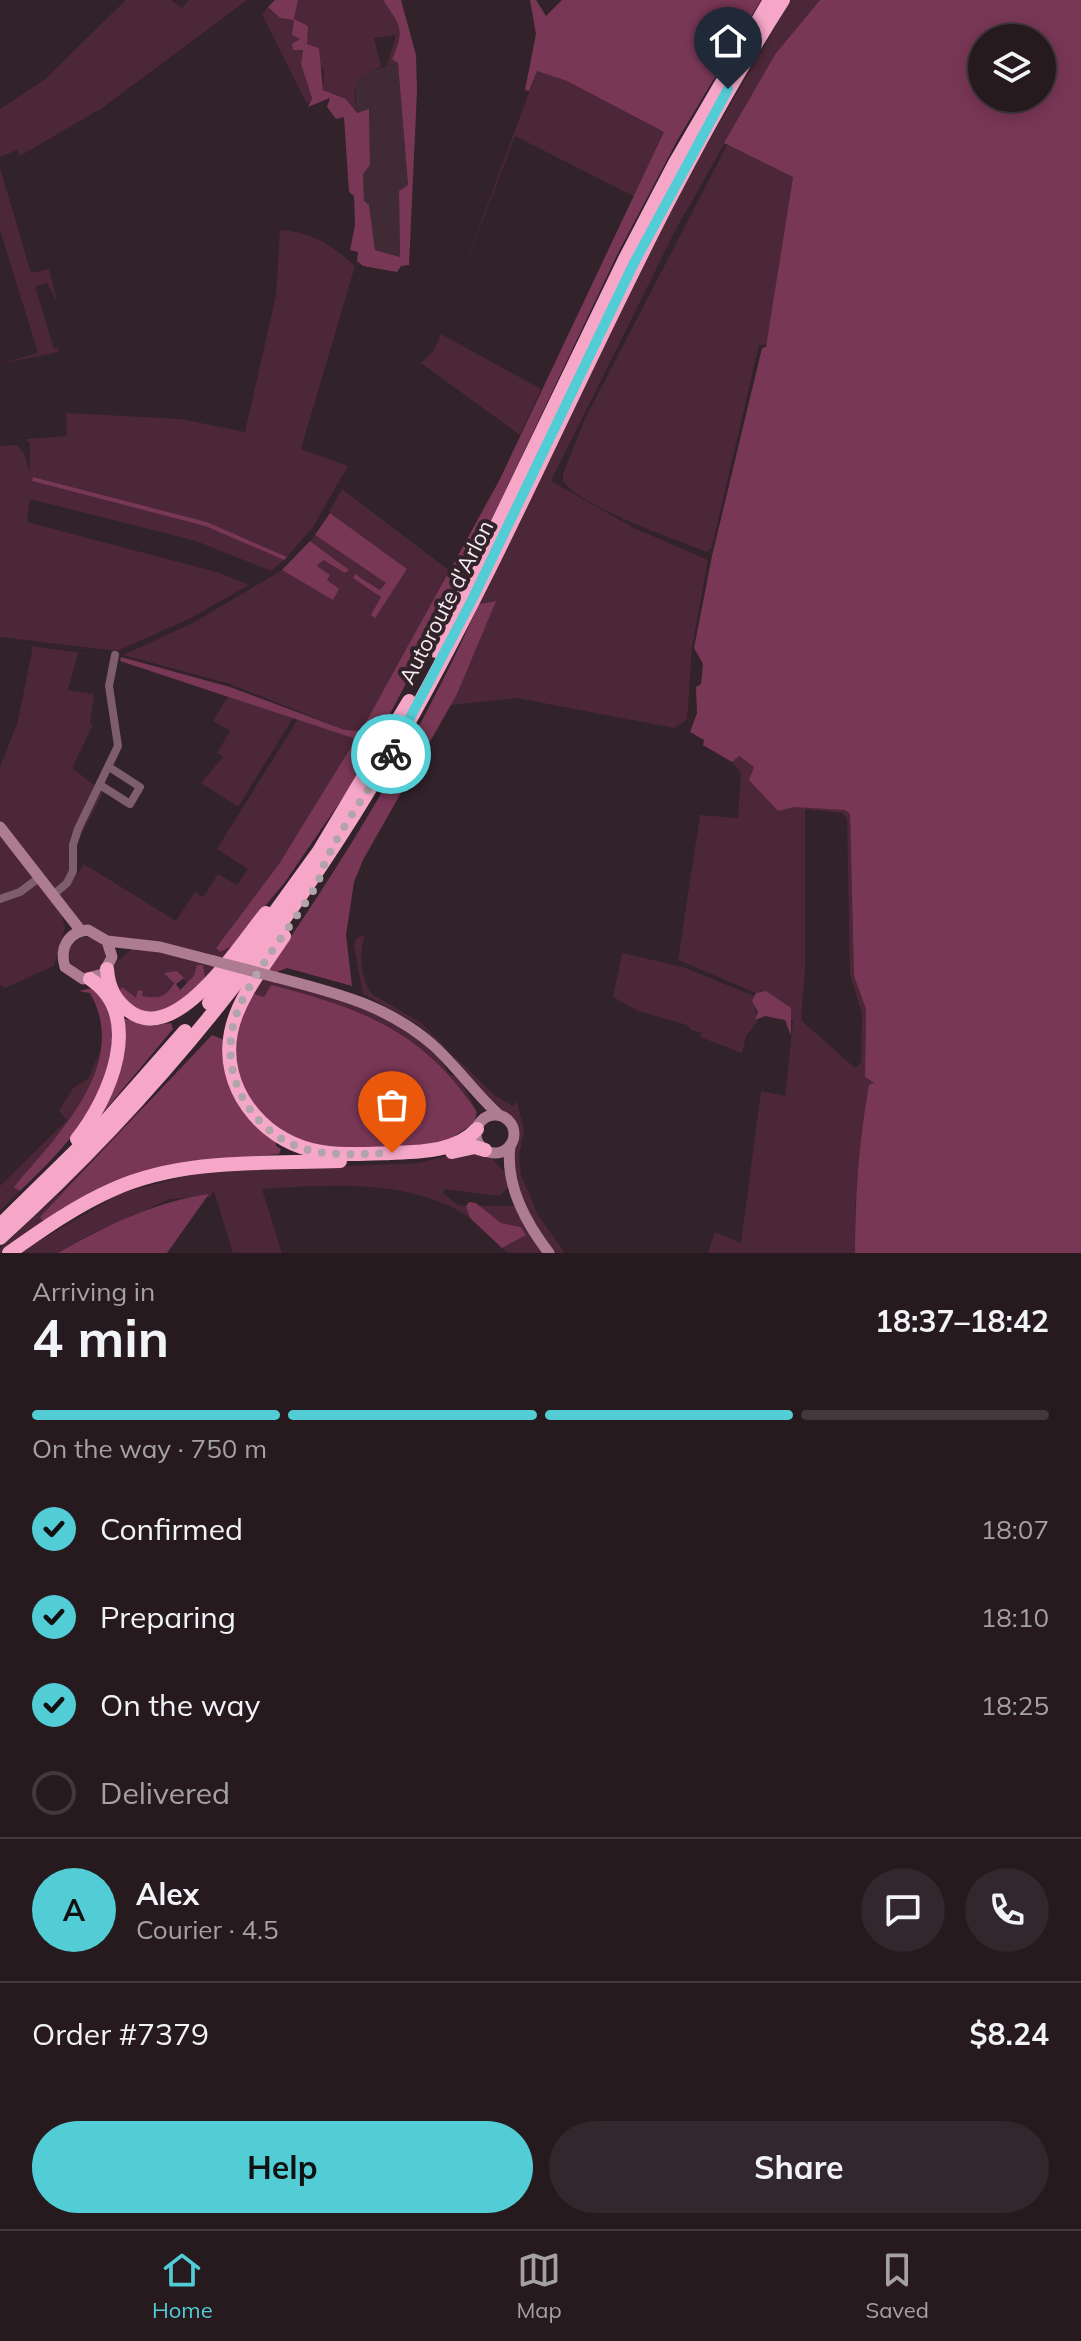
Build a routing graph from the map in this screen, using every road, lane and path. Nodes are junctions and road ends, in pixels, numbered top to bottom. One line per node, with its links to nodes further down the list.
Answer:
1 (770, 0): 9 (highway, Autoroute d'Arlon)
2 (783, 0): 7 (highway, Autoroute d'Arlon)
3 (115, 655): 4 (street)
4 (109, 767): 5 (street); 5 (street)
5 (100, 785): 11 (street)
6 (0, 827): 8 (main road)
7 (327, 858): 20 (highway); 26 (highway, Autoroute d'Arlon)
8 (40, 877): 10 (street); 11 (main road)
9 (292, 892): 16 (highway); 24 (highway, Autoroute d'Arlon)
10 (0, 899)
11 (56, 900): 12 (main road); 13 (main road)
12 (81, 931): 13 (main road); 14 (main road)
13 (66, 941): 17 (main road)
14 (107, 941): 15 (main road); 16 (main road)
15 (135, 946): 16 (main road); 18 (main road, bridge)
16 (109, 963): 17 (main road)
17 (90, 979): 24 (highway)
18 (472, 1088): 19 (main road); 20 (main road)
19 (498, 1114): 20 (main road); 21 (main road)
20 (479, 1125): 22 (main road)
21 (510, 1146): 22 (main road); 23 (main road)
22 (488, 1151): 23 (main road); 27 (highway)
23 (512, 1182): 28 (main road)
24 (23, 1204): 25 (highway, Autoroute d'Arlon)
25 (0, 1225)
26 (0, 1238)
27 (9, 1253)
28 (549, 1253)

